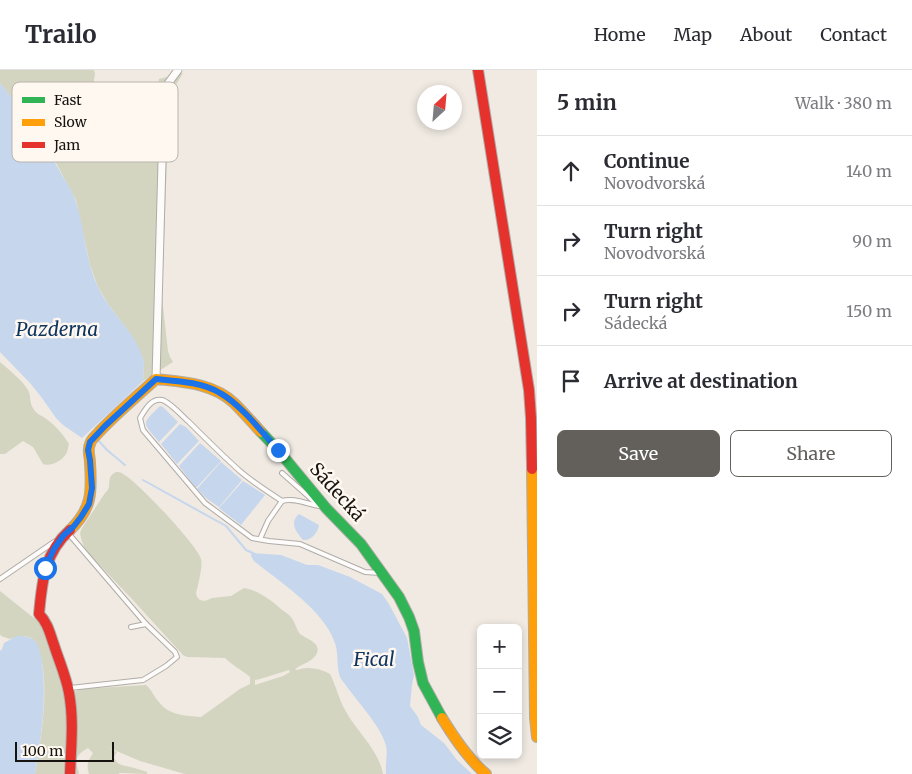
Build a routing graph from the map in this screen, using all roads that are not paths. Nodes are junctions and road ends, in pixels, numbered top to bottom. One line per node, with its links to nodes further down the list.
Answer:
1 (178, 70): 3 (street)
2 (478, 70): 16 (street)
3 (169, 82)
4 (162, 162): 5 (street)
5 (156, 379): 8 (street, Sádecká); 9 (street)
6 (282, 473): 8 (lane)
7 (282, 501): 8 (lane); 10 (lane); 10 (lane)
8 (323, 507): 11 (street, Sádecká)
9 (65, 534): 12 (lane); 13 (lane); 15 (street)
10 (260, 539): 11 (lane)
11 (382, 573): 18 (street, Sádecká)
12 (0, 579)
13 (146, 624): 14 (lane); 15 (lane)
14 (131, 627)
15 (68, 688): 17 (street)
16 (537, 737)
17 (70, 774)
18 (486, 774)

